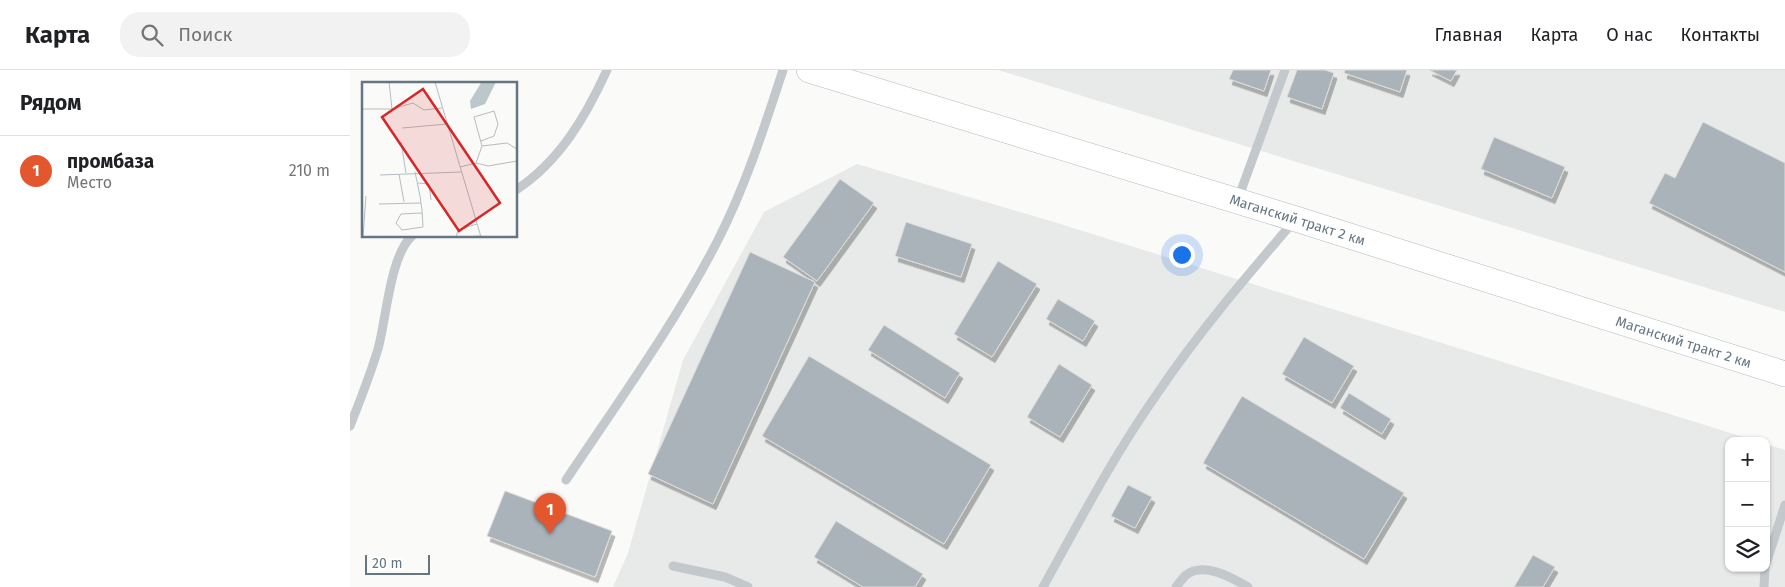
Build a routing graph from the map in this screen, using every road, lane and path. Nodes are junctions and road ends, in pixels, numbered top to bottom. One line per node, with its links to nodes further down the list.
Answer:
1 (607, 70): 5 (lane)
2 (784, 70): 11 (lane)
3 (809, 70): 6 (main road, Маганский тракт 2 км)
4 (1285, 70): 6 (lane)
5 (518, 189)
6 (1237, 201): 7 (main road, Маганский тракт 2 км)
7 (1296, 219): 9 (main road, Маганский тракт 2 км); 18 (lane)
8 (410, 238): 10 (lane)
9 (1785, 374)
10 (350, 426)
11 (566, 480)
12 (1785, 505): 13 (lane)
13 (1783, 515): 14 (lane)
14 (1770, 552)
15 (673, 566): 17 (lane)
16 (1765, 572): 21 (lane)
17 (748, 587)
18 (1043, 587)
19 (1176, 587): 20 (lane)
20 (1248, 587)
21 (1764, 587)

